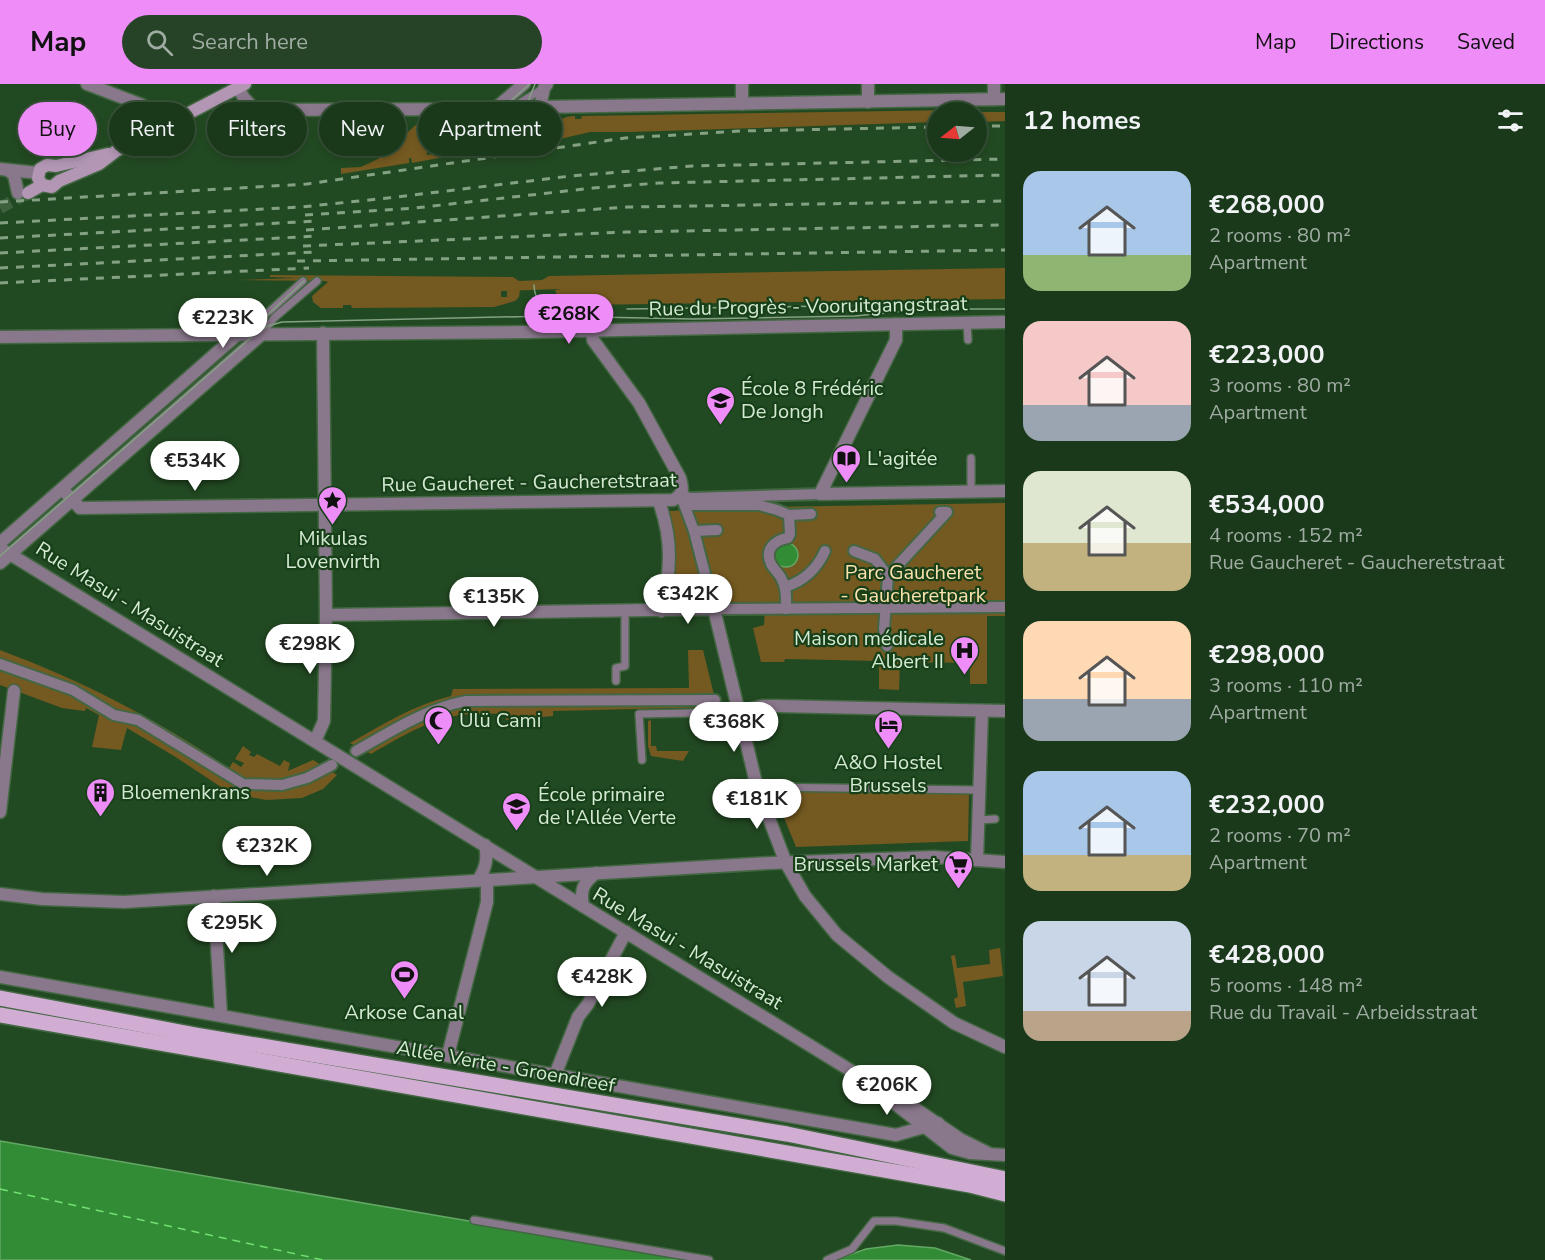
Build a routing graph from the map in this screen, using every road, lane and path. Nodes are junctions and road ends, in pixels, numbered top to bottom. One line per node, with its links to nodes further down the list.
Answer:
1 (87, 84): 9 (street)
2 (524, 84): 10 (street)
3 (742, 84): 13 (street)
4 (868, 84): 12 (street)
5 (994, 84): 8 (street)
6 (241, 86): 14 (street); 15 (main road)
7 (545, 86): 11 (lane); 13 (street)
8 (999, 99): 12 (street)
9 (134, 102)
10 (503, 102)
11 (521, 102)
12 (868, 102): 13 (street)
13 (742, 104)
14 (418, 109)
15 (195, 110)
16 (109, 154): 18 (main road)
17 (109, 156): 21 (main road)
18 (56, 166): 20 (main road); 21 (main road)
19 (4, 170): 20 (street); 22 (street)
20 (40, 179): 21 (main road); 22 (main road)
21 (59, 181)
22 (23, 193)
23 (303, 281): 30 (lane)
24 (317, 281): 31 (lane)
25 (1005, 322): 26 (street, Rue du Progrès - Vooruitgangstraat)
26 (967, 323): 27 (street, Rue du Progrès - Vooruitgangstraat); 33 (lane)
27 (896, 324): 28 (street, Rue du Progrès - Vooruitgangstraat); 38 (street)
28 (592, 330): 29 (street, Rue du Progrès - Vooruitgangstraat); 40 (street)
29 (324, 333): 31 (street, Rue du Progrès - Vooruitgangstraat); 42 (street)
30 (238, 334): 31 (street, Rue du Progrès - Vooruitgangstraat); 32 (street, Rue du Progrès - Vooruitgangstraat); 35 (street)
31 (262, 334): 39 (street)
32 (0, 337)
33 (968, 340)
34 (971, 458): 36 (lane)
35 (62, 489): 39 (street); 48 (street)
36 (971, 491): 37 (street, Rue Gaucheret - Gaucheretstraat); 38 (street, Rue Gaucheret - Gaucheretstraat)
37 (1005, 491)
38 (820, 494): 40 (street, Rue Gaucheret - Gaucheretstraat)
39 (73, 501): 42 (street, Rue Gaucheret - Gaucheretstraat); 48 (street)
40 (683, 501): 41 (street, Rue Gaucheret - Gaucheretstraat); 45 (street); 47 (street)
41 (659, 502): 42 (street, Rue Gaucheret - Gaucheretstraat); 58 (street)
42 (324, 506): 60 (street)
43 (940, 512): 52 (street)
44 (811, 514): 45 (street)
45 (789, 515): 53 (street)
46 (717, 530): 47 (street)
47 (694, 531): 55 (street)
48 (3, 549): 51 (street); 70 (street, Rue Masui - Masuistraat)
49 (825, 551): 53 (street)
50 (854, 551): 52 (street)
51 (0, 563)
52 (891, 576): 57 (street)
53 (785, 587): 56 (street)
54 (1005, 607): 57 (street)
55 (714, 609): 56 (street); 58 (street); 69 (street)
56 (786, 609): 57 (street)
57 (885, 609): 61 (street)
58 (661, 611): 59 (street)
59 (625, 612): 60 (street); 64 (lane)
60 (326, 615): 70 (street)
61 (887, 646)
62 (0, 664): 63 (street)
63 (20, 672): 65 (street); 73 (street)
64 (616, 681)
65 (14, 691): 76 (street)
66 (715, 700): 71 (street)
67 (982, 711): 68 (street); 69 (street); 75 (street)
68 (1005, 711)
69 (740, 712): 72 (lane); 74 (street)
70 (315, 741): 79 (street, Rue Masui - Masuistraat)
71 (356, 751)
72 (642, 760)
73 (332, 765)
74 (757, 787): 75 (lane); 81 (street)
75 (979, 790): 77 (street)
76 (0, 812)
77 (978, 819): 78 (lane); 80 (street)
78 (995, 819)
79 (485, 845): 84 (street, Rue Masui - Masuistraat); 85 (street)
80 (977, 860): 81 (street); 82 (street)
81 (786, 862): 83 (street); 94 (street)
82 (1005, 862)
83 (596, 873): 84 (street); 88 (street)
84 (533, 876): 85 (street); 88 (street, Rue Masui - Masuistraat)
85 (483, 879): 87 (street); 95 (street)
86 (0, 894): 87 (street)
87 (214, 896): 93 (street)
88 (583, 906): 89 (street, Rue Masui - Masuistraat)
89 (626, 932): 96 (street); 97 (street, Rue Masui - Masuistraat)
90 (0, 977): 93 (street, Allée Verte - Groendreef)
91 (0, 998): 99 (main road, Allée Verte - Groendreef)
92 (0, 1015): 100 (main road, Allée Verte - Groendreef)
93 (220, 1015): 95 (street, Allée Verte - Groendreef)
94 (1005, 1047)
95 (448, 1055): 96 (street, Allée Verte - Groendreef)
96 (555, 1075): 97 (street, Allée Verte - Groendreef)
97 (932, 1125): 98 (street)
98 (1005, 1155)
99 (1005, 1179)
100 (1005, 1194)
101 (474, 1220): 103 (lane)
102 (1005, 1251): 104 (lane)
103 (709, 1260)
104 (827, 1260)

